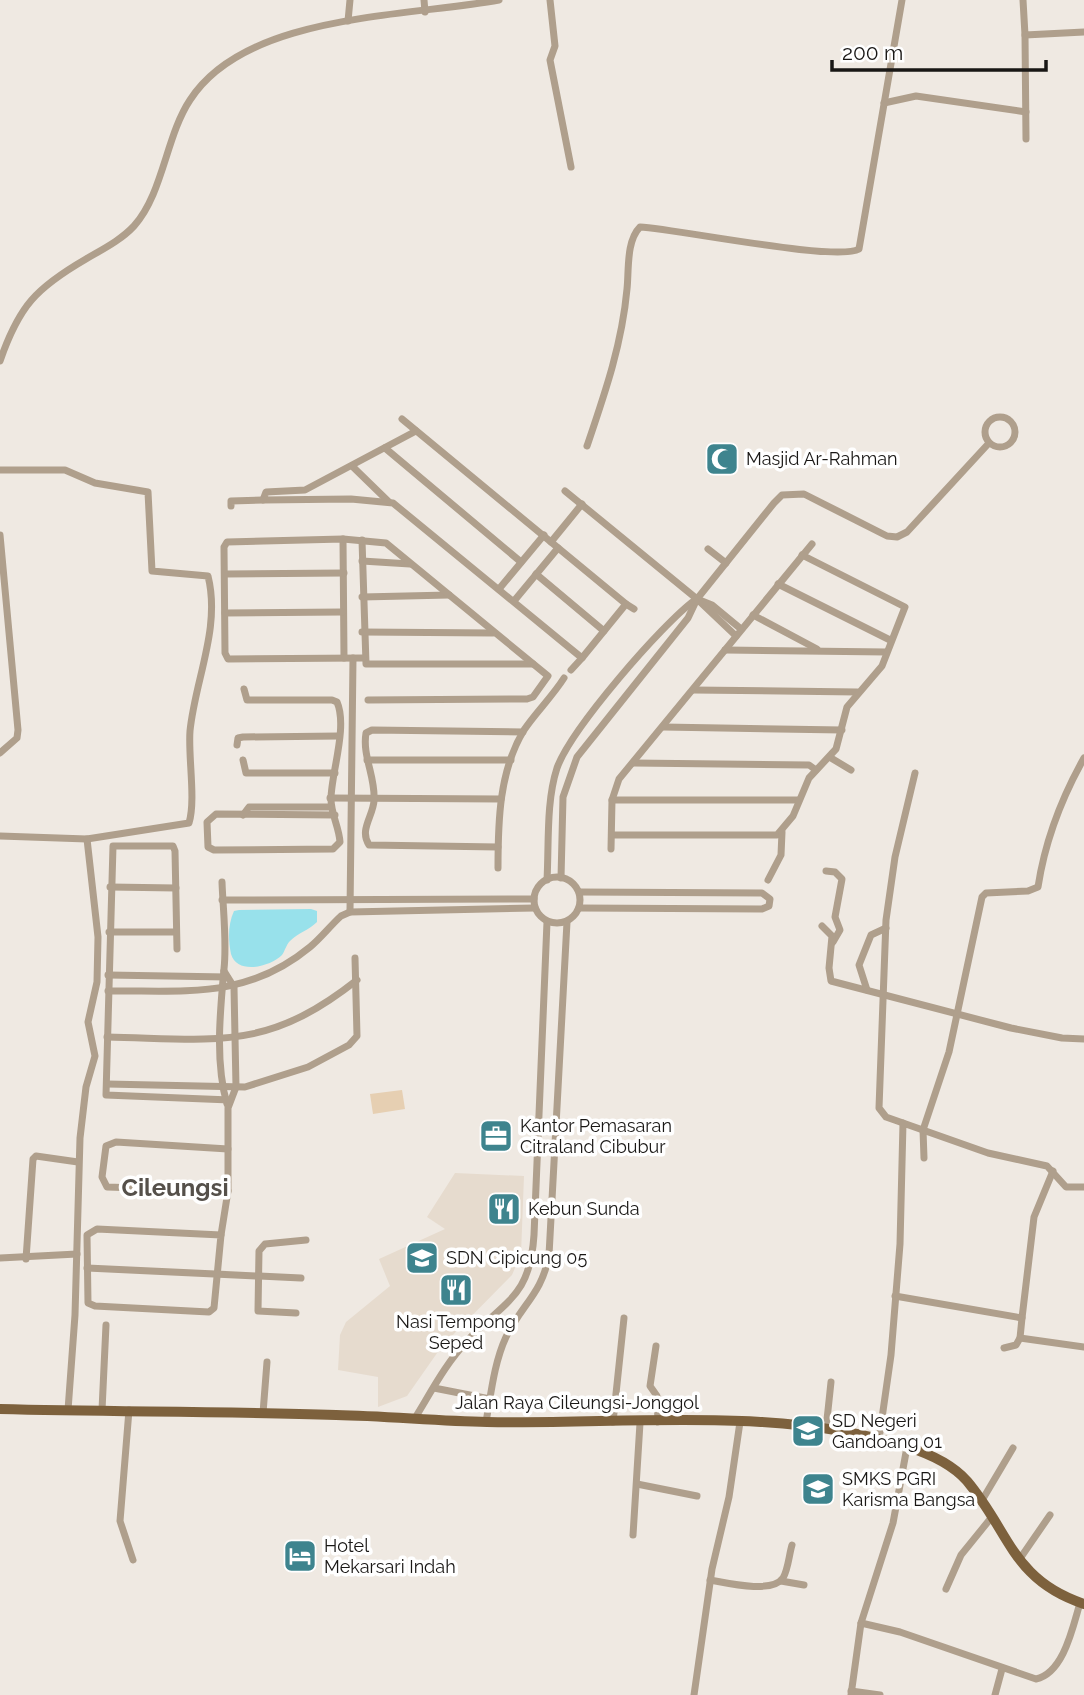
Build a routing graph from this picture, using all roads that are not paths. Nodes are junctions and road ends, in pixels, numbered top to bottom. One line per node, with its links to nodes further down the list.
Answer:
1 (350, 0): 9 (street)
2 (424, 0): 8 (street)
3 (499, 0): 7 (street)
4 (550, 0): 15 (street)
5 (902, 0): 12 (street)
6 (1023, 0): 11 (street)
7 (455, 3): 8 (street)
8 (425, 12): 9 (street)
9 (348, 22): 16 (street)
10 (1084, 32): 11 (street)
11 (1026, 35): 13 (street)
12 (884, 103): 13 (street); 20 (street)
13 (1026, 113): 14 (street)
14 (1026, 139)
15 (571, 167)
16 (0, 360)
17 (402, 419): 18 (street)
18 (416, 431): 21 (street); 31 (street)
19 (989, 443): 19 (street); 42 (street)
20 (587, 446)
21 (385, 448): 22 (street); 41 (street)
22 (352, 466): 24 (street); 28 (street)
23 (0, 470): 104 (street)
24 (305, 490): 26 (street); 27 (street)
25 (565, 491): 29 (street)
26 (306, 499): 27 (street); 28 (street)
27 (263, 500): 30 (street)
28 (389, 502): 48 (street)
29 (582, 505): 35 (street); 51 (street)
30 (231, 506)
31 (544, 536): 35 (street); 41 (street)
32 (0, 537): 82 (street)
33 (343, 539): 34 (street); 44 (street); 45 (street)
34 (362, 540): 40 (street); 43 (street)
35 (551, 542): 37 (street)
36 (812, 544): 39 (street)
37 (558, 548): 46 (street); 53 (street)
38 (708, 549): 42 (street)
39 (802, 555): 47 (street); 62 (street)
40 (362, 561): 43 (street); 50 (street)
41 (521, 562): 48 (street)
42 (726, 563): 51 (street)
43 (411, 564): 49 (street)
44 (344, 573): 45 (street); 55 (street)
45 (225, 574): 56 (street)
46 (536, 575): 52 (street); 58 (street)
47 (778, 584): 57 (street); 62 (street)
48 (499, 589): 52 (street)
49 (450, 595): 50 (street); 60 (street)
50 (362, 597): 59 (street)
51 (697, 599): 61 (street); 109 (street); 110 (street)
52 (514, 601): 68 (street)
53 (626, 604): 54 (street); 58 (street)
54 (634, 609)
55 (342, 612): 56 (street); 66 (street)
56 (225, 613): 66 (street)
57 (753, 615): 61 (street); 64 (street)
58 (604, 631): 68 (street)
59 (362, 632): 60 (street); 67 (street)
60 (493, 633): 70 (street)
61 (738, 633): 63 (street)
62 (890, 640): 65 (street)
63 (725, 650): 64 (street); 74 (street)
64 (820, 651): 65 (street)
65 (886, 652): 75 (street)
66 (344, 658): 69 (street)
67 (363, 658): 69 (street); 70 (street)
68 (582, 658): 71 (street)
69 (352, 659): 93 (street)
70 (533, 664): 76 (street)
71 (571, 670)
72 (564, 678): 79 (street)
73 (244, 689): 80 (street)
74 (693, 690): 75 (street); 77 (street)
75 (857, 692): 78 (street)
76 (368, 700)
77 (663, 727): 78 (street); 88 (street)
78 (842, 730): 83 (street)
79 (523, 732): 86 (street); 87 (street)
80 (338, 736): 81 (street); 91 (street)
81 (237, 745)
82 (0, 752)
83 (831, 758): 89 (street); 90 (street)
84 (1084, 758): 140 (street)
85 (243, 760): 91 (street)
86 (367, 760): 87 (street); 94 (street)
87 (511, 760): 95 (street)
88 (633, 763): 89 (street); 96 (street)
89 (816, 770): 97 (street)
90 (851, 770)
91 (335, 773): 98 (street)
92 (915, 773): 126 (street)
93 (352, 798): 94 (street); 98 (street); 116 (street)
94 (375, 798): 95 (street); 105 (street)
95 (501, 799): 105 (street)
96 (612, 800): 97 (street); 102 (street)
97 (798, 800): 101 (street)
98 (331, 802): 99 (street); 100 (street)
99 (243, 815): 100 (street); 100 (street)
100 (335, 815)
101 (782, 832): 102 (street); 111 (street)
102 (612, 835): 106 (street)
103 (0, 836): 104 (street)
104 (87, 839): 157 (street)
105 (498, 847): 107 (street)
106 (611, 849)
107 (498, 868)
108 (827, 871): 129 (street)
109 (561, 878): 110 (street); 115 (street)
110 (547, 880): 119 (street)
111 (768, 880)
112 (222, 882): 118 (street)
113 (110, 887): 114 (street); 114 (street); 127 (street)
114 (176, 888): 128 (street)
115 (579, 892): 120 (street); 120 (street)
116 (351, 898): 117 (street); 118 (street); 122 (street)
117 (496, 899): 119 (street); 121 (street)
118 (222, 900): 133 (street)
119 (534, 904): 121 (street); 123 (street)
120 (579, 908): 124 (street)
121 (496, 909): 122 (street)
122 (350, 912): 135 (street)
123 (547, 922): 124 (street); 148 (street)
124 (567, 922): 149 (street)
125 (822, 926): 129 (street)
126 (886, 928): 137 (street); 139 (street)
127 (109, 932): 128 (street); 132 (street)
128 (176, 932): 130 (street)
129 (832, 943): 137 (street)
130 (177, 949)
131 (355, 958): 134 (street)
132 (108, 975): 133 (street); 138 (street)
133 (225, 975): 135 (street); 136 (street)
134 (357, 980): 144 (street); 147 (street)
135 (234, 987): 136 (street); 144 (street)
136 (220, 990): 138 (street); 143 (street)
137 (867, 990): 139 (street)
138 (107, 991): 141 (street)
139 (883, 995): 140 (street); 151 (street)
140 (957, 1012): 142 (street); 152 (street)
141 (107, 1037): 143 (street); 145 (street)
142 (1084, 1039)
143 (222, 1040): 144 (street); 146 (street)
144 (234, 1040): 147 (street)
145 (107, 1084): 146 (street); 150 (street)
146 (221, 1086): 147 (street); 150 (street)
147 (236, 1087): 150 (street)
148 (539, 1094): 149 (street); 155 (street)
149 (557, 1096): 156 (street)
150 (228, 1103): 153 (street)
151 (902, 1124): 152 (street); 170 (street)
152 (923, 1130): 154 (street); 158 (street)
153 (228, 1149): 160 (street); 160 (street)
154 (924, 1158)
155 (537, 1159): 156 (street); 181 (street)
156 (554, 1159): 182 (street)
157 (78, 1162): 163 (street); 165 (street)
158 (1053, 1171): 159 (street); 173 (street)
159 (1084, 1187)
160 (228, 1191): 161 (street)
161 (221, 1235): 166 (street); 167 (street)
162 (306, 1240): 168 (street)
163 (77, 1254): 165 (street); 184 (street)
164 (0, 1258): 165 (street)
165 (26, 1259)
166 (87, 1269): 167 (street); 167 (street)
167 (218, 1274): 168 (street)
168 (259, 1277): 169 (street); 171 (street)
169 (301, 1278)
170 (895, 1296): 173 (street); 195 (street)
171 (296, 1313)
172 (624, 1318): 190 (street)
173 (1022, 1318): 175 (street)
174 (106, 1325): 185 (street)
175 (1020, 1338): 177 (street); 178 (street)
176 (656, 1346): 191 (street)
177 (1084, 1347)
178 (1004, 1348)
179 (267, 1362): 187 (street)
180 (831, 1382): 194 (street)
181 (434, 1388): 182 (street); 188 (street)
182 (490, 1399): 189 (street)
183 (0, 1409): 184 (main road, Jalan Raya Cileungsi-Jonggol)
184 (68, 1410): 185 (main road, Jalan Raya Cileungsi-Jonggol)
185 (102, 1410): 186 (main road, Jalan Raya Cileungsi-Jonggol)
186 (129, 1410): 187 (main road, Jalan Raya Cileungsi-Jonggol); 205 (street)
187 (263, 1413): 188 (main road, Jalan Raya Cileungsi-Jonggol)
188 (415, 1418): 189 (main road, Jalan Raya Cileungsi-Jonggol)
189 (486, 1422): 190 (main road, Jalan Raya Cileungsi-Jonggol)
190 (613, 1422): 193 (main road, Jalan Raya Cileungsi-Jonggol)
191 (658, 1422): 192 (main road, Jalan Raya Cileungsi-Jonggol); 193 (main road, Jalan Raya Cileungsi-Jonggol)
192 (740, 1422): 194 (main road, Jalan Raya Cileungsi-Jonggol); 207 (street)
193 (640, 1423): 198 (street)
194 (826, 1429): 195 (main road, Jalan Raya Cileungsi-Jonggol)
195 (879, 1439): 196 (main road, Jalan Raya Cileungsi-Jonggol)
196 (907, 1447): 200 (main road, Jalan Raya Cileungsi-Jonggol); 212 (street)
197 (1013, 1448): 200 (street)
198 (637, 1483): 199 (street); 203 (street)
199 (697, 1496)
200 (981, 1502): 202 (main road, Jalan Raya Cileungsi-Jonggol)
201 (1050, 1515): 206 (street)
202 (991, 1518): 206 (main road, Jalan Raya Cileungsi-Jonggol); 210 (street)
203 (633, 1535)
204 (792, 1545): 208 (street)
205 (133, 1560)
206 (1019, 1561): 211 (main road, Jalan Raya Cileungsi-Jonggol)
207 (710, 1580): 208 (street); 215 (street)
208 (781, 1581): 209 (street)
209 (804, 1585)
210 (946, 1589)
211 (1082, 1604): 213 (street)
212 (861, 1623): 213 (street); 214 (street)
213 (1002, 1669): 217 (street)
214 (851, 1693): 216 (street)
215 (694, 1695)
216 (880, 1695)
217 (995, 1695)

